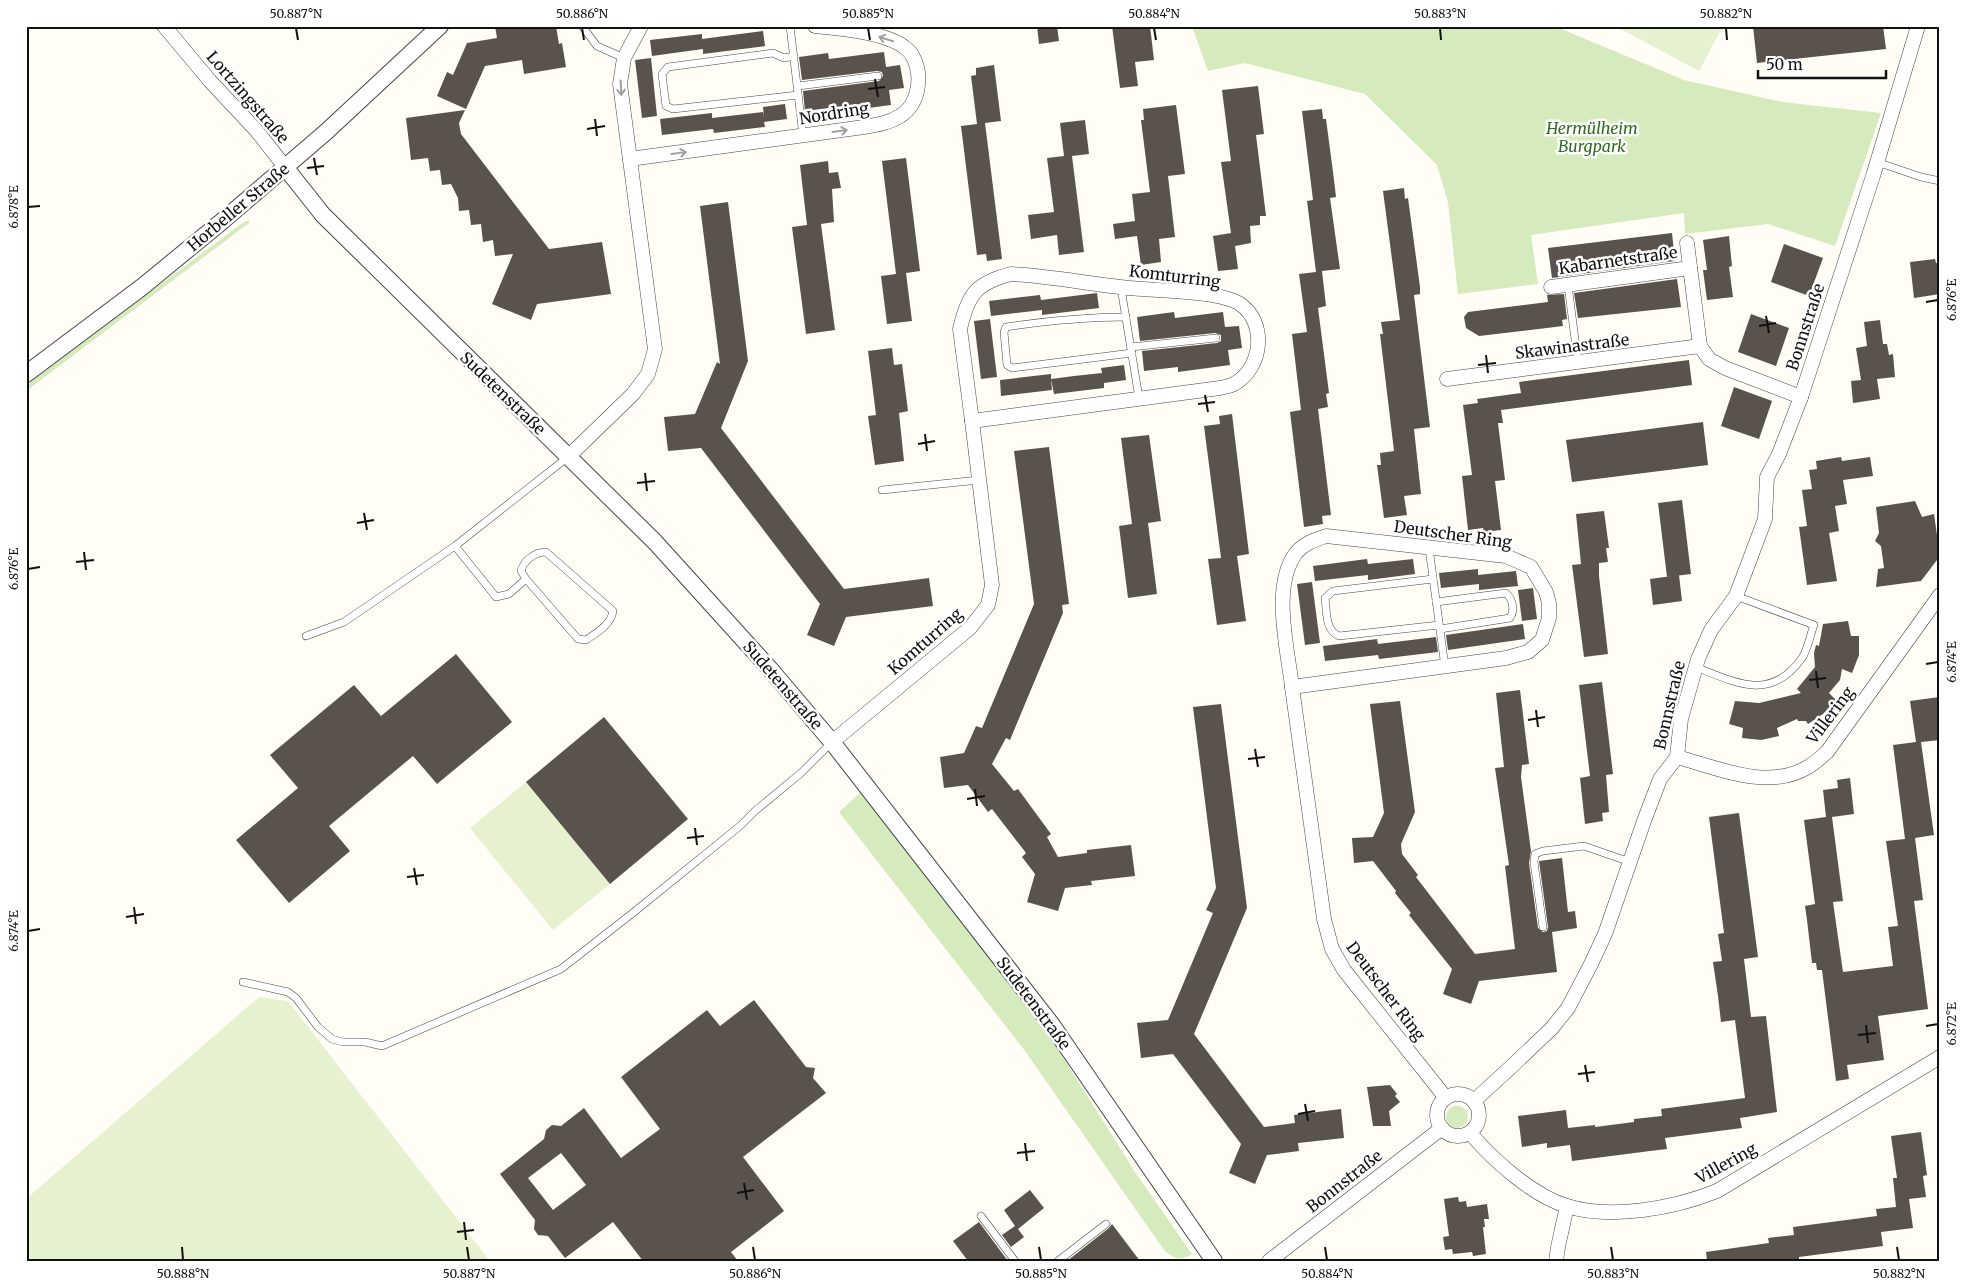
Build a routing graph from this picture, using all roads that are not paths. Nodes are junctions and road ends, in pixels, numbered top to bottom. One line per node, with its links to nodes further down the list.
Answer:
1 (164, 26): 16 (street, Lortzingstraße)
2 (440, 26): 16 (street, Horbeller Straße)
3 (582, 26): 9 (lane)
4 (641, 26): 9 (street)
5 (790, 26): 8 (lane)
6 (815, 26): 13 (street, Nordring, one-way to 6)
7 (1918, 26): 15 (street, Bonnstraße)
8 (794, 56): 11 (lane); 12 (lane)
9 (624, 58): 14 (street, one-way to 14)
10 (878, 76): 11 (lane)
11 (798, 86): 12 (lane)
12 (798, 95): 13 (lane)
13 (803, 136): 14 (street, Nordring, one-way to 13)
14 (630, 160): 33 (street)
15 (1877, 162): 17 (lane); 30 (street, Bonnstraße)
16 (285, 167): 28 (street, Horbeller Straße); 33 (street, Sudetenstraße)
17 (1940, 181)
18 (1687, 243): 19 (street)
19 (1690, 268): 20 (street, Kabarnetstraße); 25 (street)
20 (1568, 285): 21 (street, Kabarnetstraße); 27 (lane)
21 (1551, 287)
22 (1121, 288): 23 (lane); 31 (street, Komturring); 32 (street, Komturring)
23 (1126, 317): 26 (lane); 26 (lane)
24 (1216, 338): 26 (lane)
25 (1700, 346): 27 (street, Skawinastraße); 30 (street)
26 (1132, 350): 31 (lane)
27 (1578, 363): 29 (street, Skawinastraße)
28 (26, 374)
29 (1447, 379)
30 (1801, 397): 41 (street, Bonnstraße)
31 (1139, 398): 32 (street, Komturring)
32 (972, 421): 34 (street, Komturring)
33 (569, 456): 36 (lane); 48 (street, Sudetenstraße)
34 (980, 480): 35 (lane); 48 (street, Komturring)
35 (882, 490)
36 (455, 546): 38 (lane); 44 (lane)
37 (1429, 548): 39 (lane); 45 (street, Deutscher Ring); 47 (street, Deutscher Ring)
38 (526, 579): 38 (lane)
39 (1433, 580): 42 (lane); 43 (lane)
40 (1940, 595): 49 (street, Villering)
41 (1736, 596): 46 (street, Bonnstraße); 46 (lane)
42 (1436, 602): 43 (lane); 43 (lane)
43 (1439, 627): 45 (lane)
44 (306, 636)
45 (1445, 667): 47 (street, Deutscher Ring)
46 (1696, 667): 49 (street, Bonnstraße)
47 (1292, 687): 54 (street, Deutscher Ring)
48 (832, 742): 52 (lane); 63 (street, Sudetenstraße)
49 (1677, 757): 50 (street, Bonnstraße)
50 (1630, 862): 51 (lane); 55 (street, Bonnstraße)
51 (1543, 927)
52 (243, 982)
53 (1940, 1057): 58 (street, Villering)
54 (1446, 1098): 55 (street); 56 (street)
55 (1474, 1100): 57 (street)
56 (1442, 1128): 57 (street); 64 (street, Bonnstraße)
57 (1470, 1133): 58 (street, Villering)
58 (1567, 1206): 65 (street)
59 (980, 1216): 61 (lane)
60 (1106, 1224): 62 (lane)
61 (1015, 1261)
62 (1058, 1261)
63 (1214, 1261)
64 (1269, 1261)
65 (1556, 1261)

